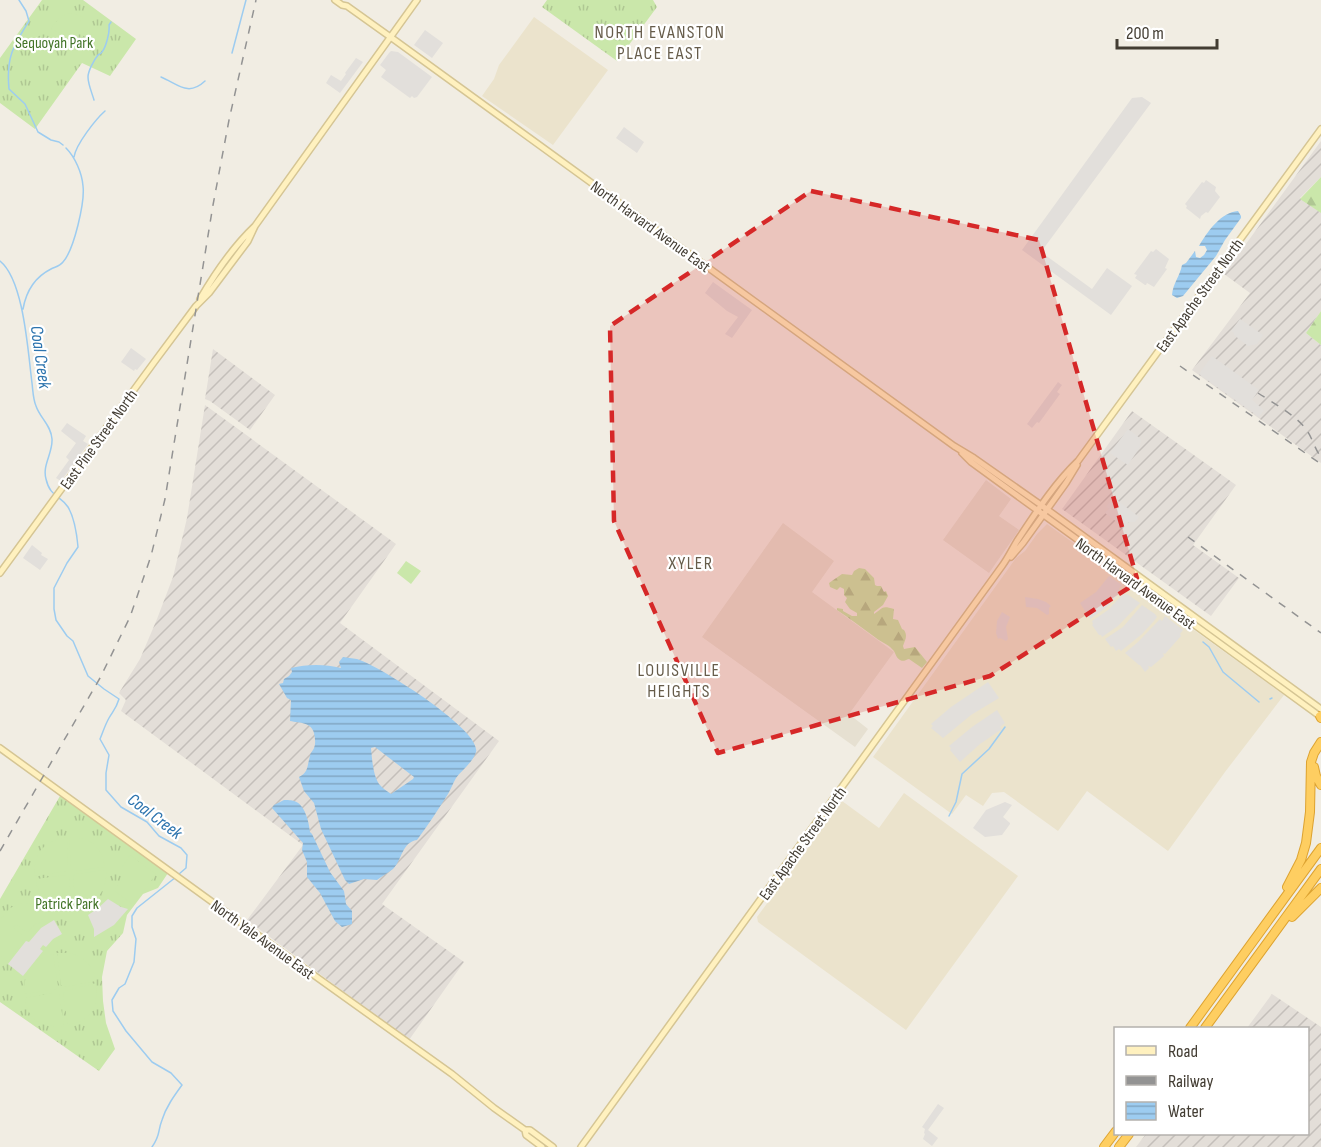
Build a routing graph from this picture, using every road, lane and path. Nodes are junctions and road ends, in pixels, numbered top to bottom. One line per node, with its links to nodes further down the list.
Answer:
1 (335, 0): 3 (main road, North Harvard Avenue East)
2 (417, 0): 4 (main road, East Pine Street North)
3 (345, 3): 4 (main road, North Harvard Avenue East)
4 (391, 37): 6 (main road, North Harvard Avenue East); 9 (main road, East Pine Street North)
5 (1321, 129): 6 (main road, East Apache Street North)
6 (1043, 510): 8 (main road, North Harvard Avenue East); 27 (main road, East Apache Street North)
7 (1117, 551): 8 (main road)
8 (1111, 560): 10 (main road, North Harvard Avenue East)
9 (0, 573)
10 (1321, 715)
11 (1321, 742): 19 (highway)
12 (0, 748): 22 (main road, North Yale Avenue East)
13 (1321, 749): 14 (highway)
14 (1321, 785)
15 (1321, 848): 19 (highway)
16 (1321, 870): 18 (highway)
17 (1321, 888): 18 (highway)
18 (1270, 939): 21 (highway)
19 (1253, 942): 20 (highway)
20 (1191, 1027)
21 (1205, 1027)
22 (525, 1130): 25 (main road, North Yale Avenue East); 26 (main road, North Yale Avenue East)
23 (1114, 1134): 28 (highway)
24 (1128, 1135): 29 (highway)
25 (542, 1147)
26 (553, 1147)
27 (581, 1147)
28 (1104, 1147)
29 (1119, 1147)

